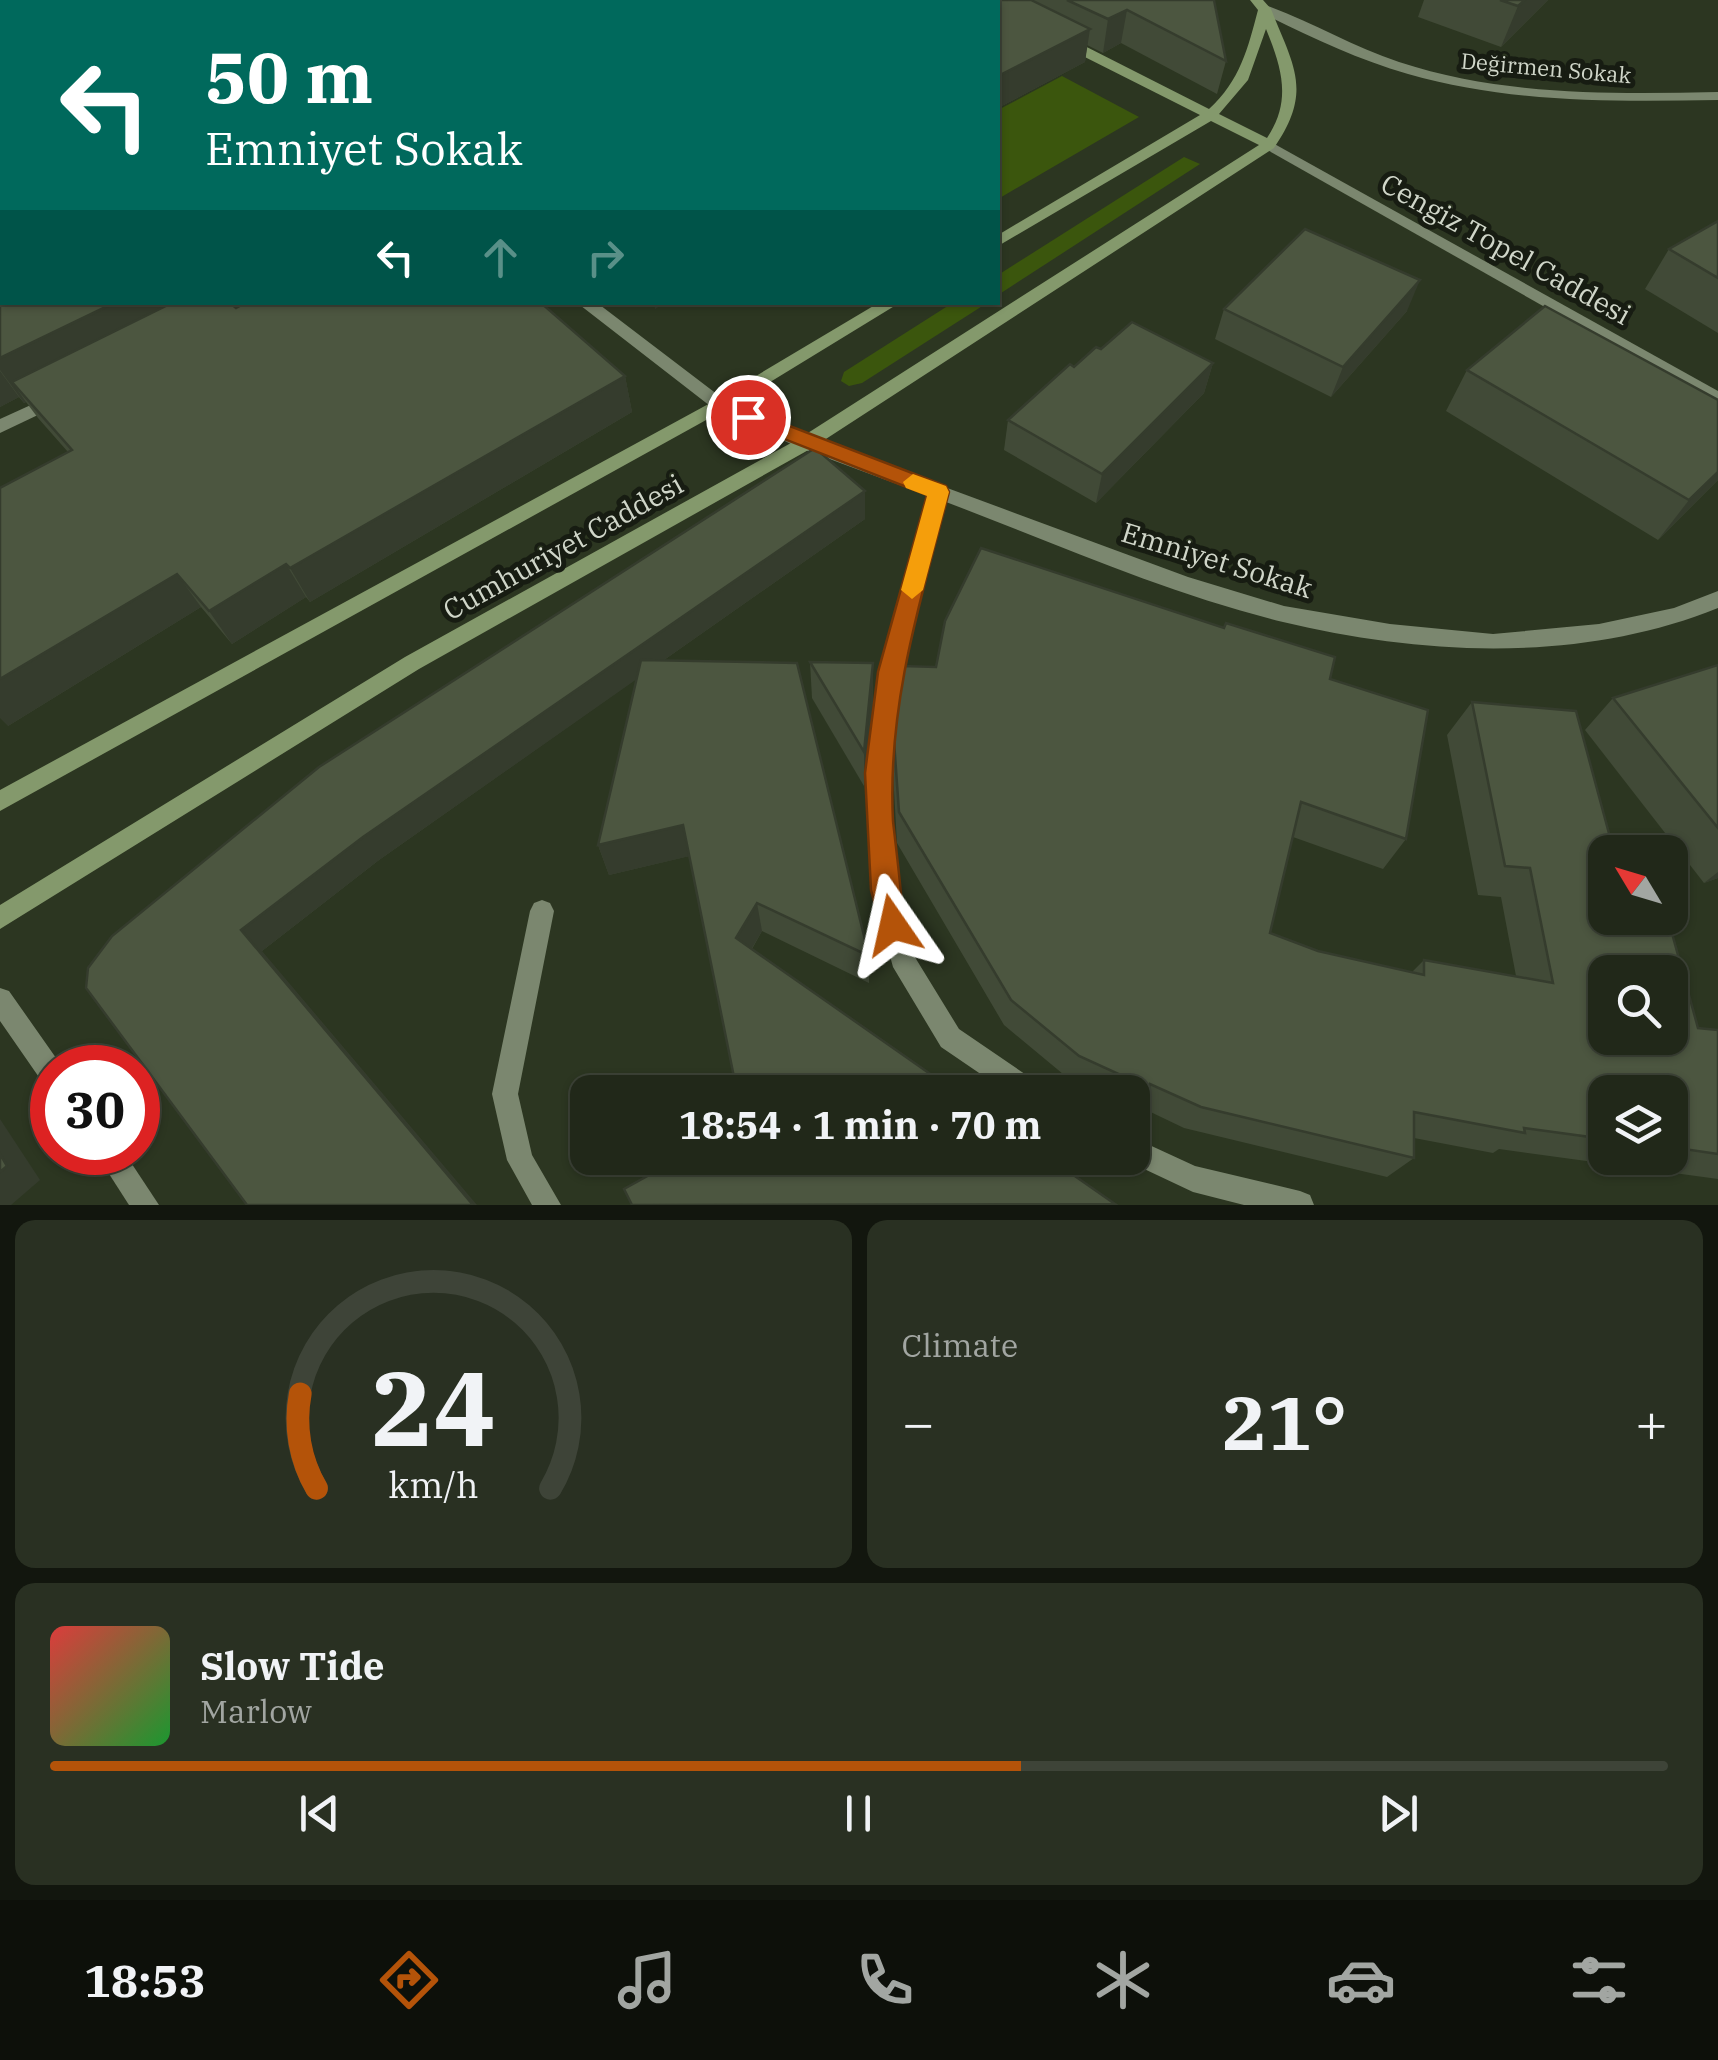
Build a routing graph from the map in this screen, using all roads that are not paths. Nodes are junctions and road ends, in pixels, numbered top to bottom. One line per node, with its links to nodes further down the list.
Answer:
1 (1260, 4): 3 (street, Değirmen Sokak); 4 (main road); 5 (main road)
2 (1048, 32): 4 (main road)
3 (1718, 96)
4 (1209, 116): 5 (main road); 6 (main road)
5 (1269, 145): 10 (street, Cengiz Topel Caddesi); 13 (main road, Cumhuriyet Caddesi)
6 (1000, 240)
7 (588, 305): 11 (street, Emniyet Sokak)
8 (888, 305): 11 (main road)
9 (68, 393): 12 (street)
10 (1718, 399)
11 (720, 404): 13 (street, Emniyet Sokak); 16 (main road)
12 (0, 427)
13 (806, 442): 14 (street, Emniyet Sokak); 18 (main road, Cumhuriyet Caddesi)
14 (938, 492): 15 (street, Emniyet Sokak); 21 (street)
15 (1718, 598)
16 (0, 801)
17 (542, 911): 25 (street)
18 (0, 918)
19 (0, 1000): 20 (street)
20 (32, 1045)
21 (1004, 1075)
22 (1150, 1159): 26 (street)
23 (124, 1175): 24 (street)
24 (144, 1205)
25 (547, 1205)
26 (1300, 1205)

